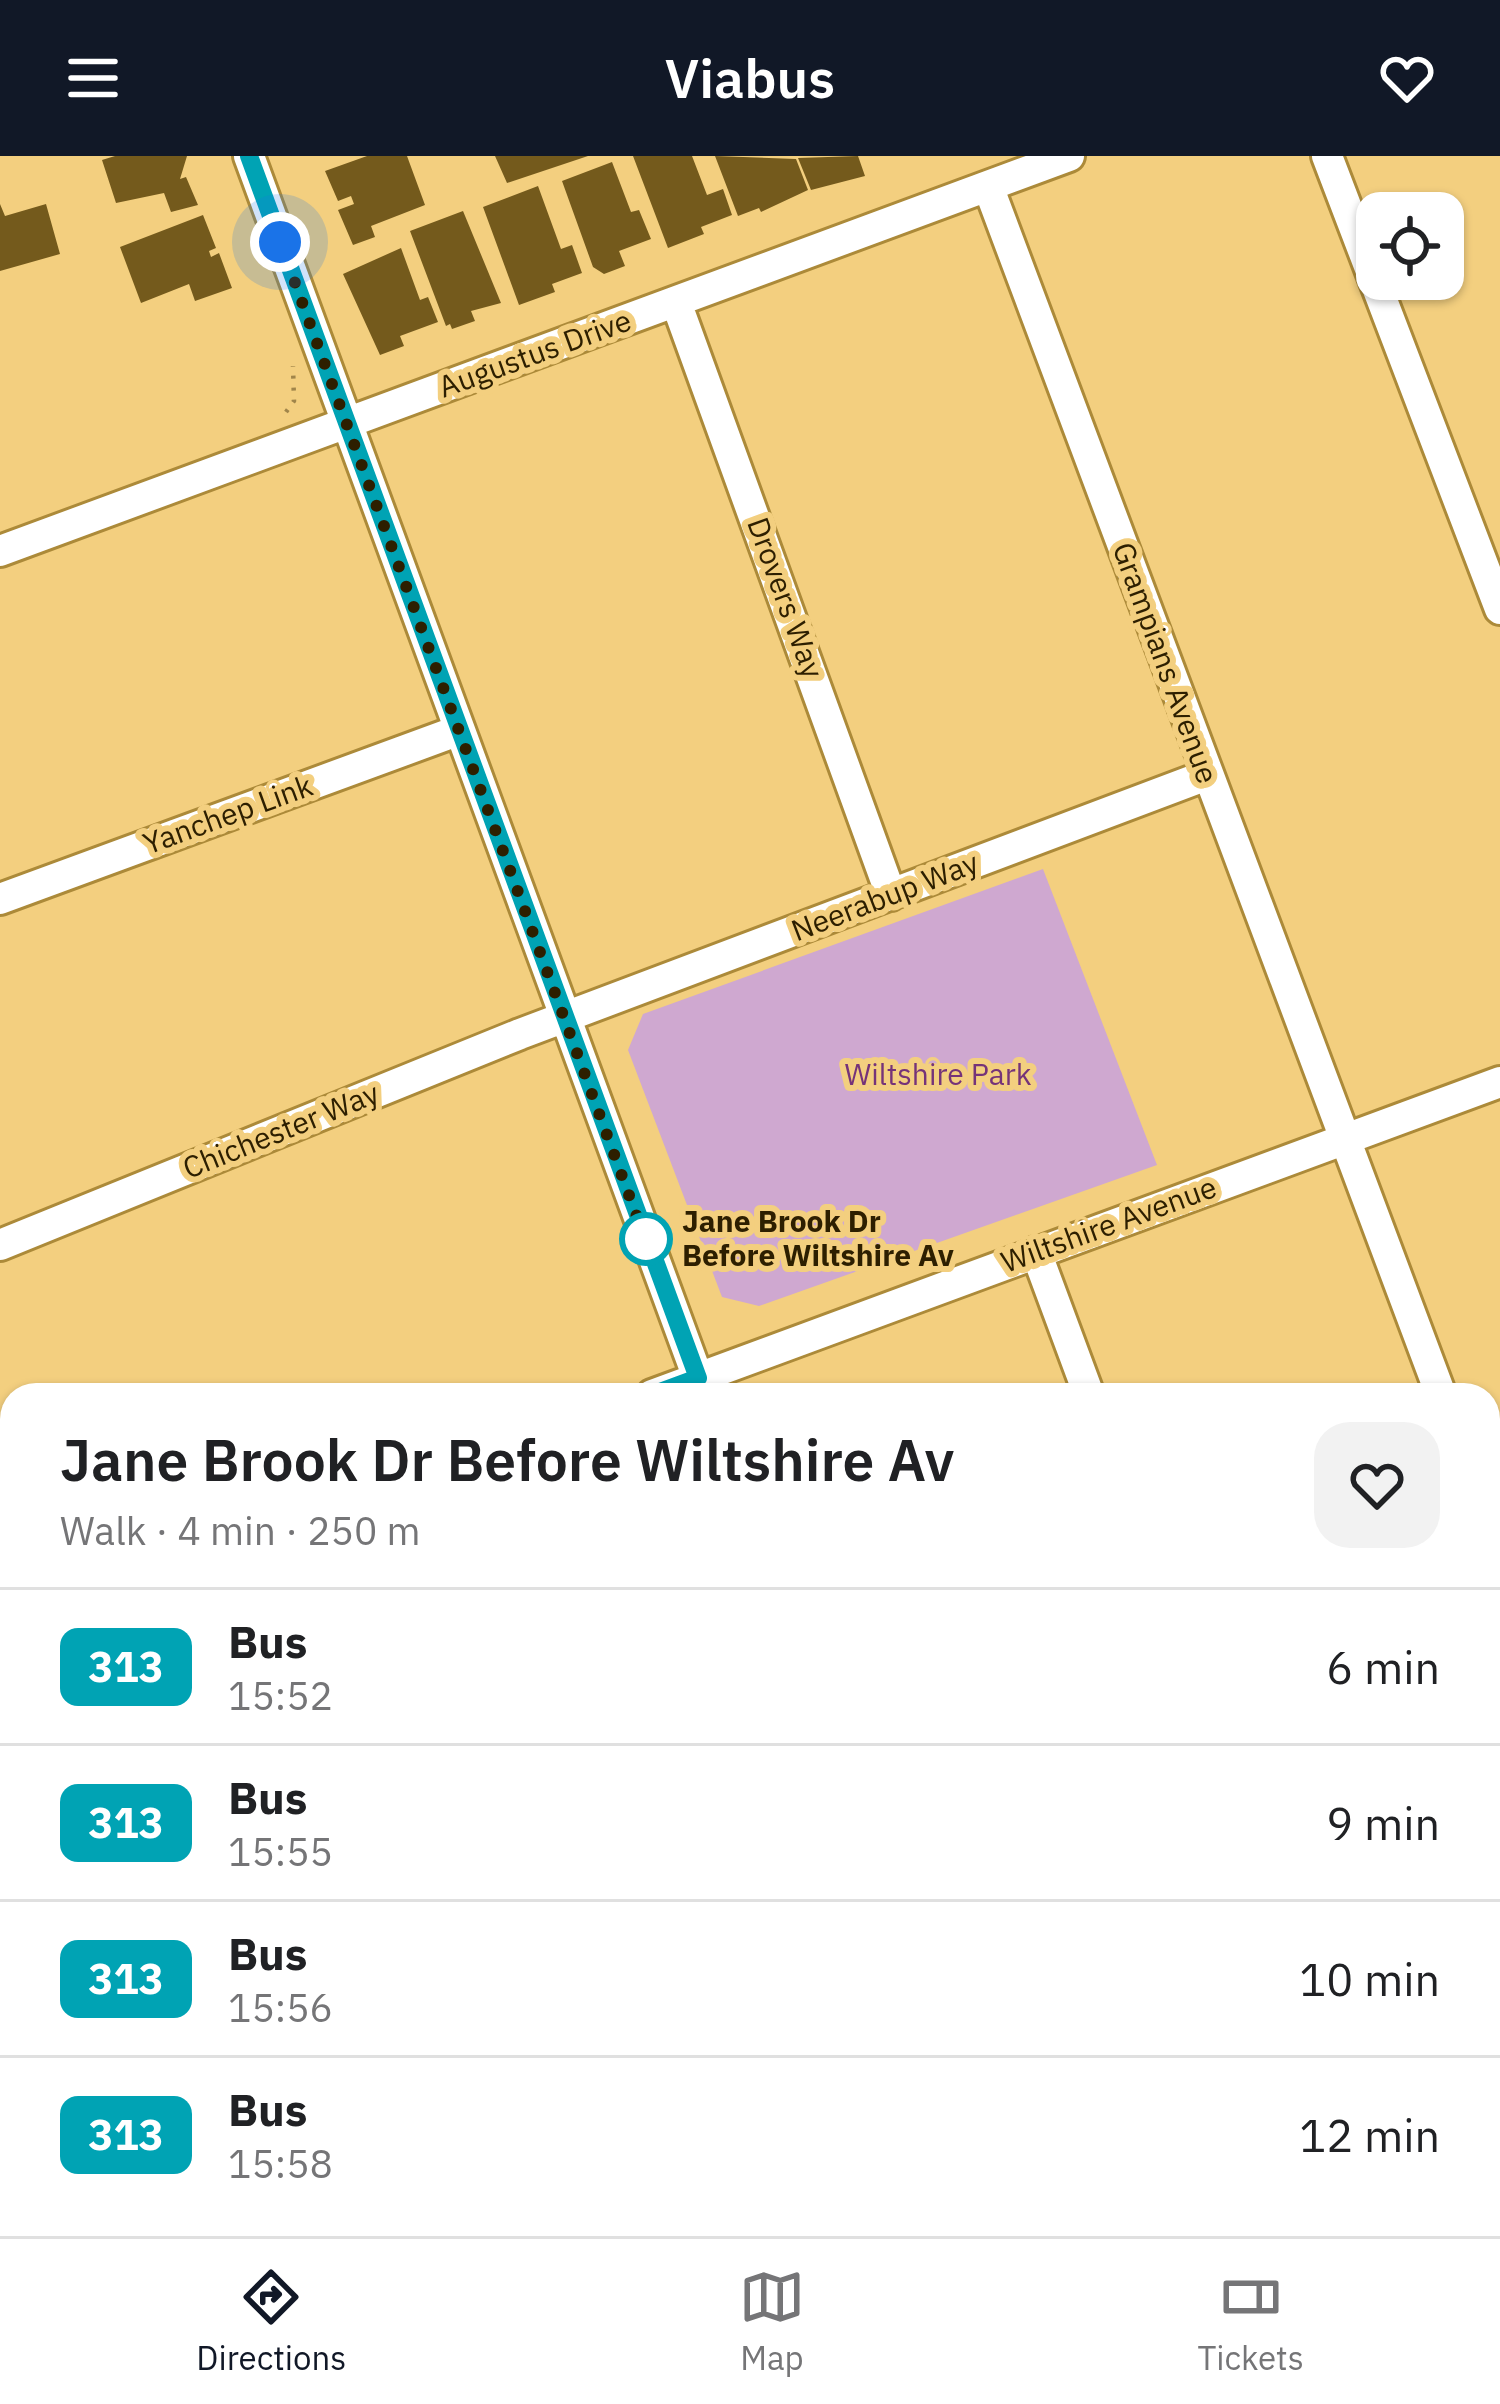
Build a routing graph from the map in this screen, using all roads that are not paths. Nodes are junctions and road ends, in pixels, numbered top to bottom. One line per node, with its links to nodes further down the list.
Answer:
1 (249, 156): 6 (street)
2 (1069, 156): 4 (street, Augustus Drive)
3 (1328, 156): 8 (street)
4 (988, 186): 5 (street, Augustus Drive); 10 (street, Grampians Avenue)
5 (676, 302): 6 (street, Augustus Drive); 11 (street, Drovers Way)
6 (345, 423): 7 (street, Augustus Drive); 9 (street)
7 (0, 551)
8 (1500, 609)
9 (457, 731): 12 (street, Yanchep Link); 13 (street)
10 (1207, 775): 11 (street, Neerabup Way); 15 (street, Grampians Avenue)
11 (891, 896): 13 (street, Neerabup Way)
12 (0, 899)
13 (562, 1018): 16 (street, Chichester Way); 18 (street)
14 (1500, 1082): 15 (street, Wiltshire Avenue)
15 (1344, 1139): 17 (street, Wiltshire Avenue); 21 (street, Grampians Avenue)
16 (0, 1245)
17 (1036, 1252): 18 (street, Wiltshire Avenue); 20 (street)
18 (698, 1378): 19 (street, Wiltshire Avenue)
19 (684, 1383)
20 (1085, 1383)
21 (1436, 1383)

